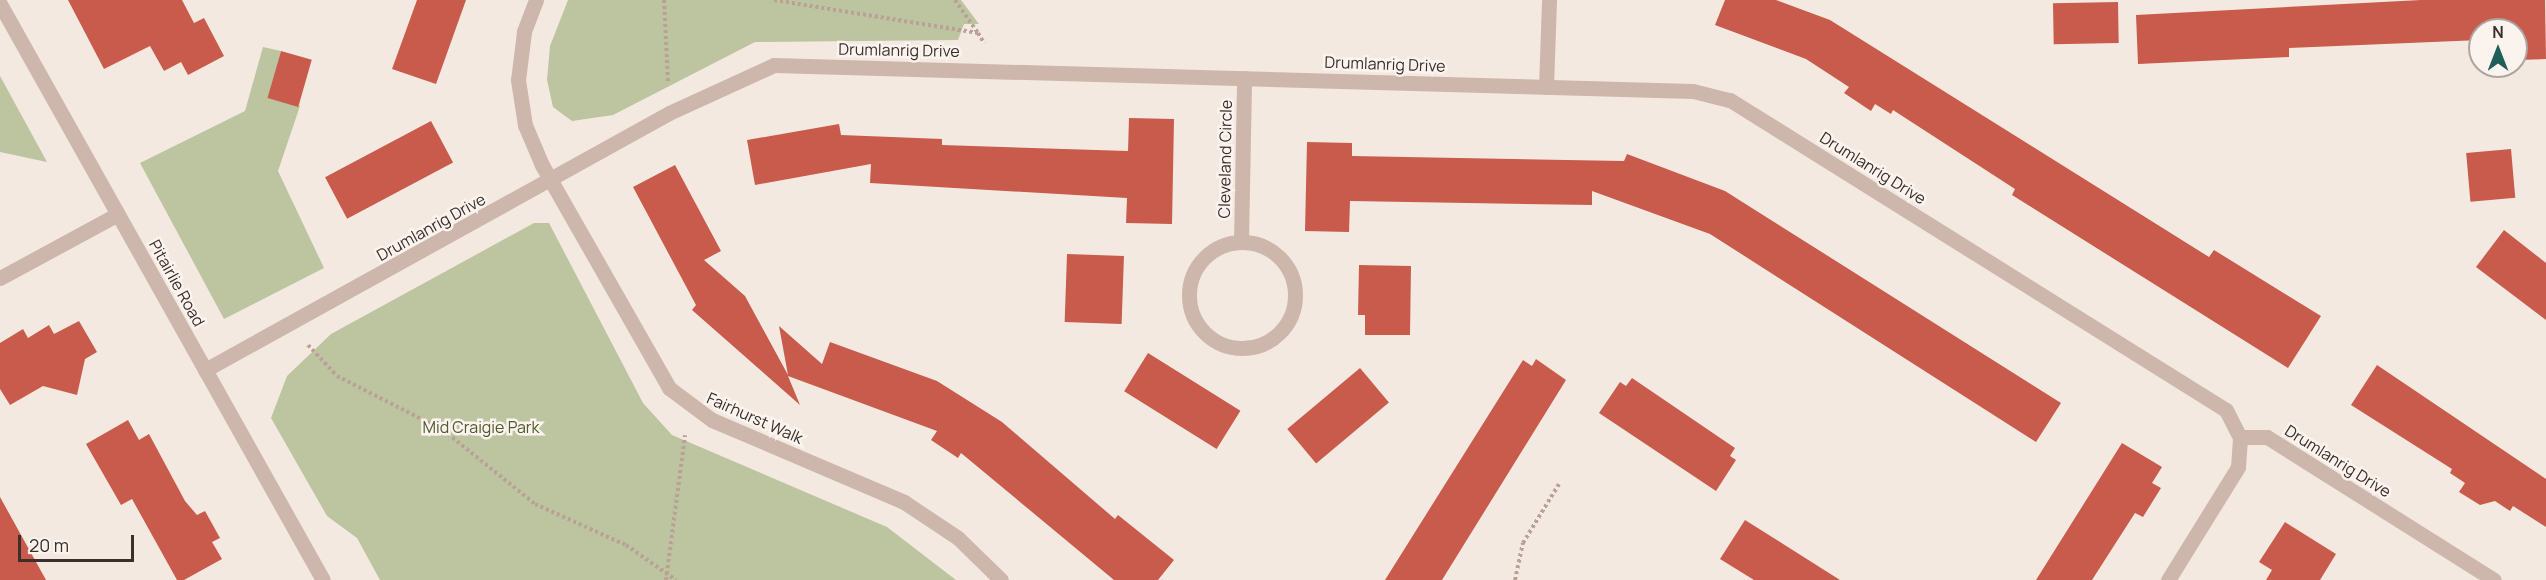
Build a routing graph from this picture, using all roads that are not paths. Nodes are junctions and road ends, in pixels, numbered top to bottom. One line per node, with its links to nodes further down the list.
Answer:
1 (536, 0): 6 (street, Fairhurst Walk)
2 (1549, 0): 5 (street)
3 (0, 4): 7 (street, Pitairlie Road)
4 (1244, 78): 5 (street, Drumlanrig Drive); 6 (street, Drumlanrig Drive); 8 (street, Cleveland Circle)
5 (1546, 87): 11 (street, Drumlanrig Drive)
6 (554, 180): 10 (street, Drumlanrig Drive); 13 (street, Fairhurst Walk)
7 (118, 214): 9 (street); 10 (street, Pitairlie Road)
8 (1241, 241): 8 (street, Cleveland Circle)
9 (0, 278)
10 (205, 370): 12 (street, Pitairlie Road)
11 (2240, 437): 14 (street); 15 (street, Drumlanrig Drive)
12 (323, 580)
13 (1001, 580)
14 (2168, 580)
15 (2494, 580)

